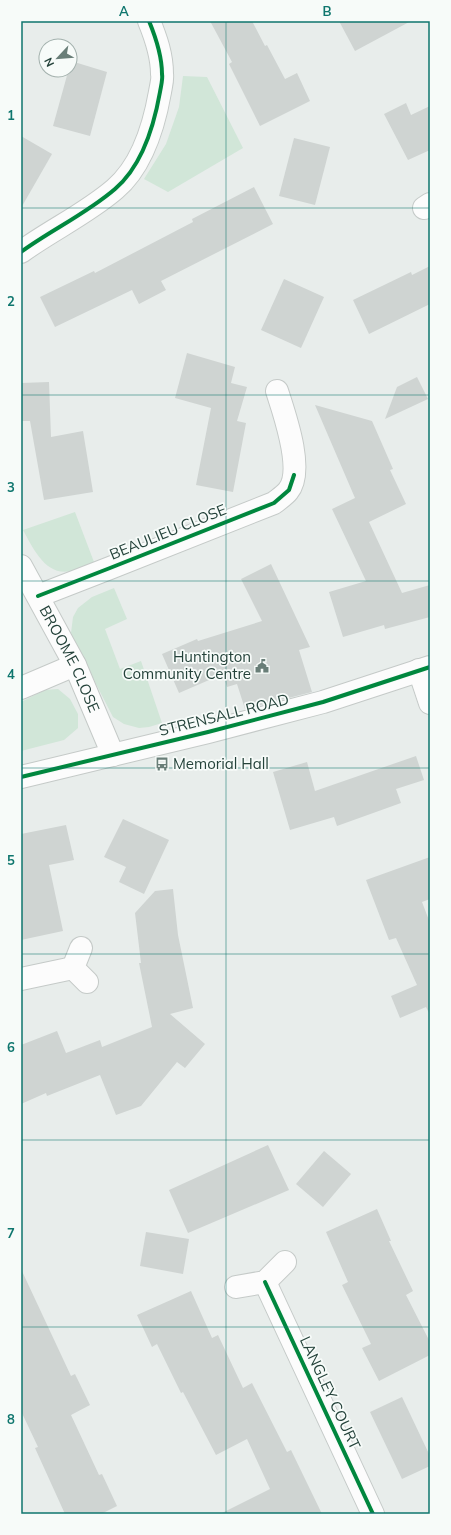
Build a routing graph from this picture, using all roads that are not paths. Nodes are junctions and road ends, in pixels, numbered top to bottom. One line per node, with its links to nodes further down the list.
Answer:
1 (149, 21): 2 (street)
2 (21, 252)
3 (277, 391): 5 (street, BEAULIEU CLOSE)
4 (21, 566): 5 (street, BROOME CLOSE)
5 (38, 596): 6 (street, BROOME CLOSE)
6 (75, 664): 8 (street); 10 (street, BROOME CLOSE)
7 (425, 669): 9 (street); 10 (street, STRENSALL ROAD)
8 (21, 688)
9 (430, 703)
10 (113, 755): 11 (street, STRENSALL ROAD)
11 (21, 778)
12 (81, 948): 13 (street)
13 (21, 979)
14 (285, 1262): 15 (street)
15 (265, 1282): 16 (street); 17 (street, LANGLEY COURT)
16 (236, 1287)
17 (373, 1514)

